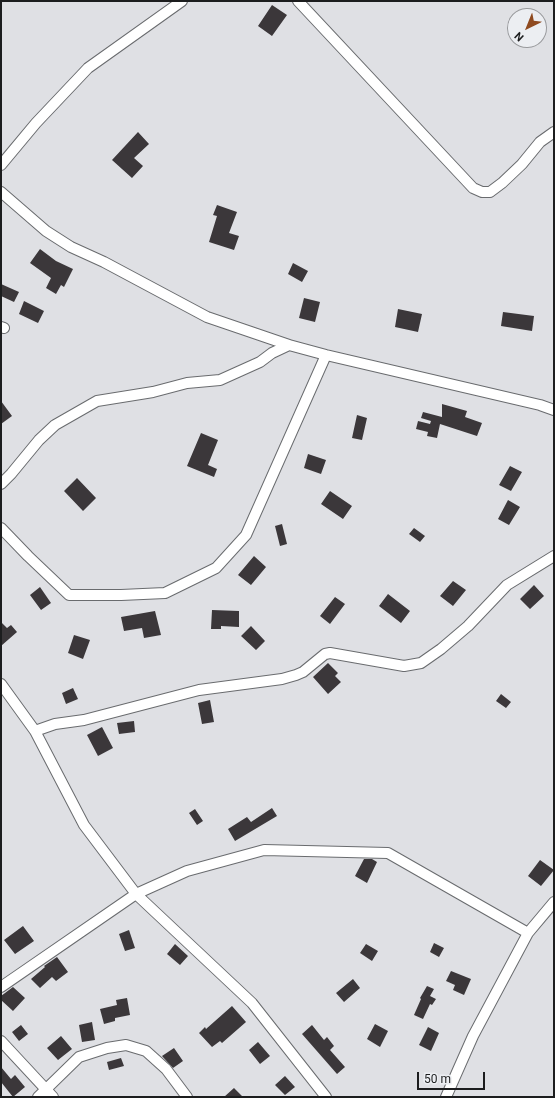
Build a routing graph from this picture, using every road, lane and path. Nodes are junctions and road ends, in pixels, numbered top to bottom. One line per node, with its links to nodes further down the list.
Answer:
1 (182, 1): 4 (street)
2 (298, 1): 3 (street)
3 (554, 132)
4 (1, 165)
5 (1, 192): 6 (street)
6 (289, 345): 7 (street); 9 (street)
7 (326, 356): 8 (street); 10 (street)
8 (554, 410)
9 (1, 484)
10 (1, 528)
11 (554, 556): 13 (street)
12 (1, 684): 13 (street)
13 (35, 731): 14 (street)
14 (136, 894): 16 (street); 17 (street); 23 (street)
15 (554, 902): 16 (street)
16 (528, 933): 24 (street)
17 (1, 987)
18 (1, 1042): 19 (street)
19 (46, 1089): 20 (street); 21 (street); 22 (street)
20 (38, 1097)
21 (53, 1097)
22 (187, 1097)
23 (326, 1097)
24 (446, 1097)

